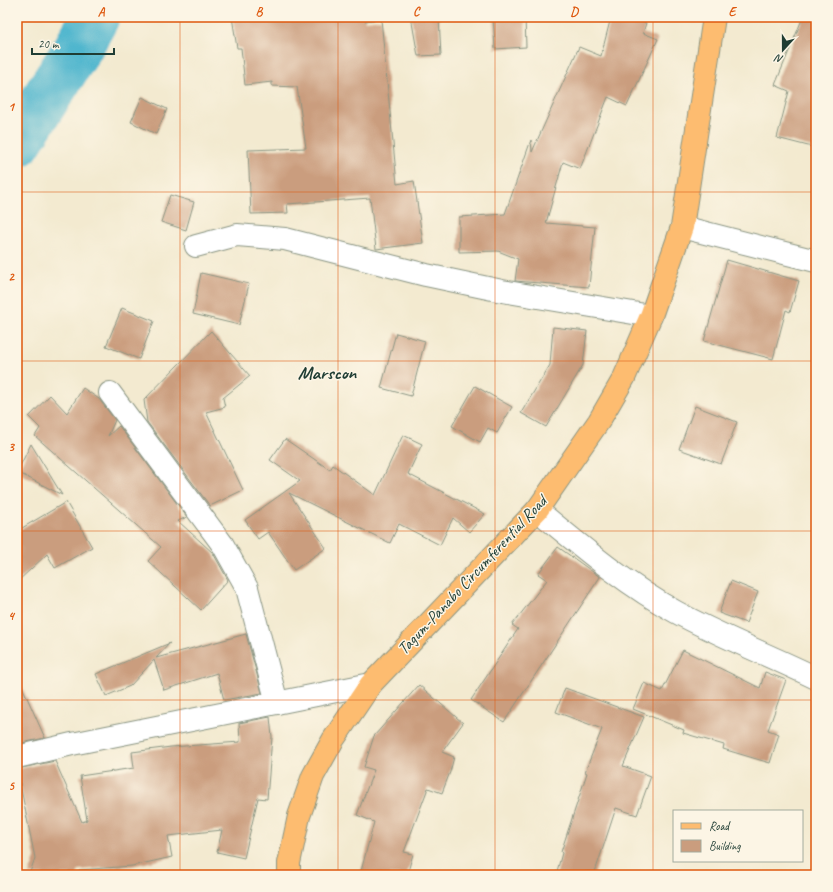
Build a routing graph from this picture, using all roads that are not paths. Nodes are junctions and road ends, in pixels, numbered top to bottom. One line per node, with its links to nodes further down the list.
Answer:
1 (714, 17): 2 (main road, Tagum-Panabo Circumferential Road)
2 (682, 227): 4 (street); 5 (main road, Tagum-Panabo Circumferential Road)
3 (196, 246): 5 (street)
4 (816, 261)
5 (651, 316): 7 (main road, Tagum-Panabo Circumferential Road)
6 (110, 393): 10 (street)
7 (537, 510): 8 (street); 9 (main road, Tagum-Panabo Circumferential Road)
8 (816, 678)
9 (371, 684): 10 (street); 12 (main road, Tagum-Panabo Circumferential Road)
10 (277, 703): 11 (street)
11 (17, 757)
12 (289, 875)

